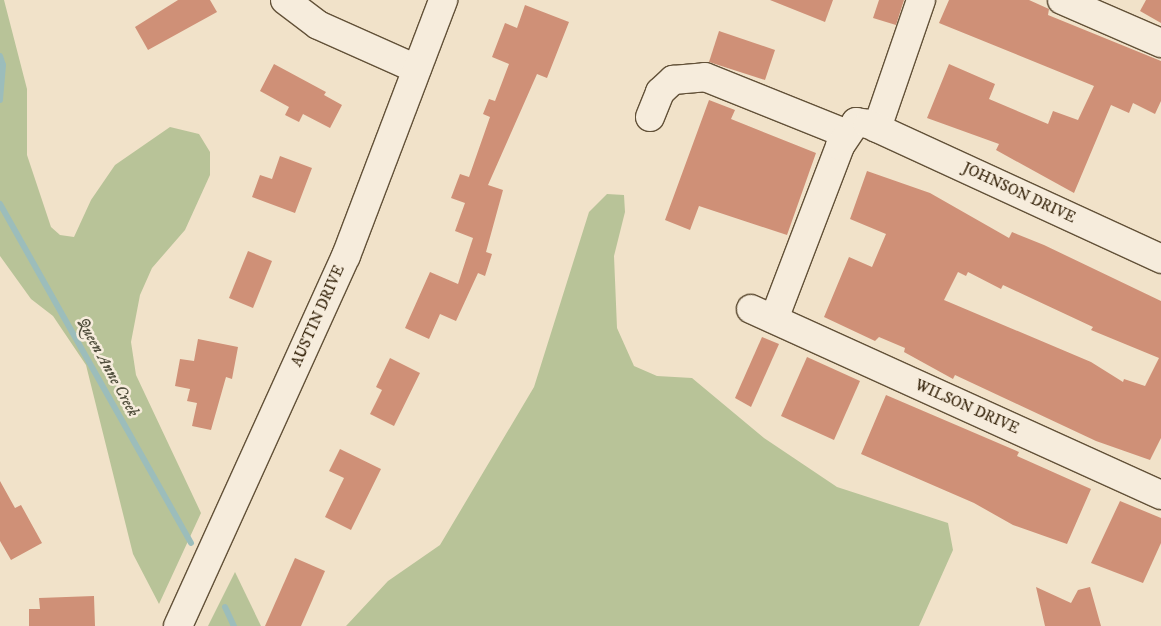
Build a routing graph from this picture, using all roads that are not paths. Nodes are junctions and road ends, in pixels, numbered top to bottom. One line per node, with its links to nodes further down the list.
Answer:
1 (285, 0): 6 (street)
2 (442, 0): 6 (street, AUSTIN DRIVE)
3 (921, 0): 8 (street)
4 (1062, 0): 5 (street)
5 (1161, 43)
6 (416, 69): 12 (street, AUSTIN DRIVE)
7 (650, 117): 9 (street)
8 (877, 128): 9 (street); 10 (street, JOHNSON DRIVE)
9 (847, 134): 11 (street, WILSON DRIVE)
10 (1161, 259)
11 (1161, 495)
12 (178, 626)

